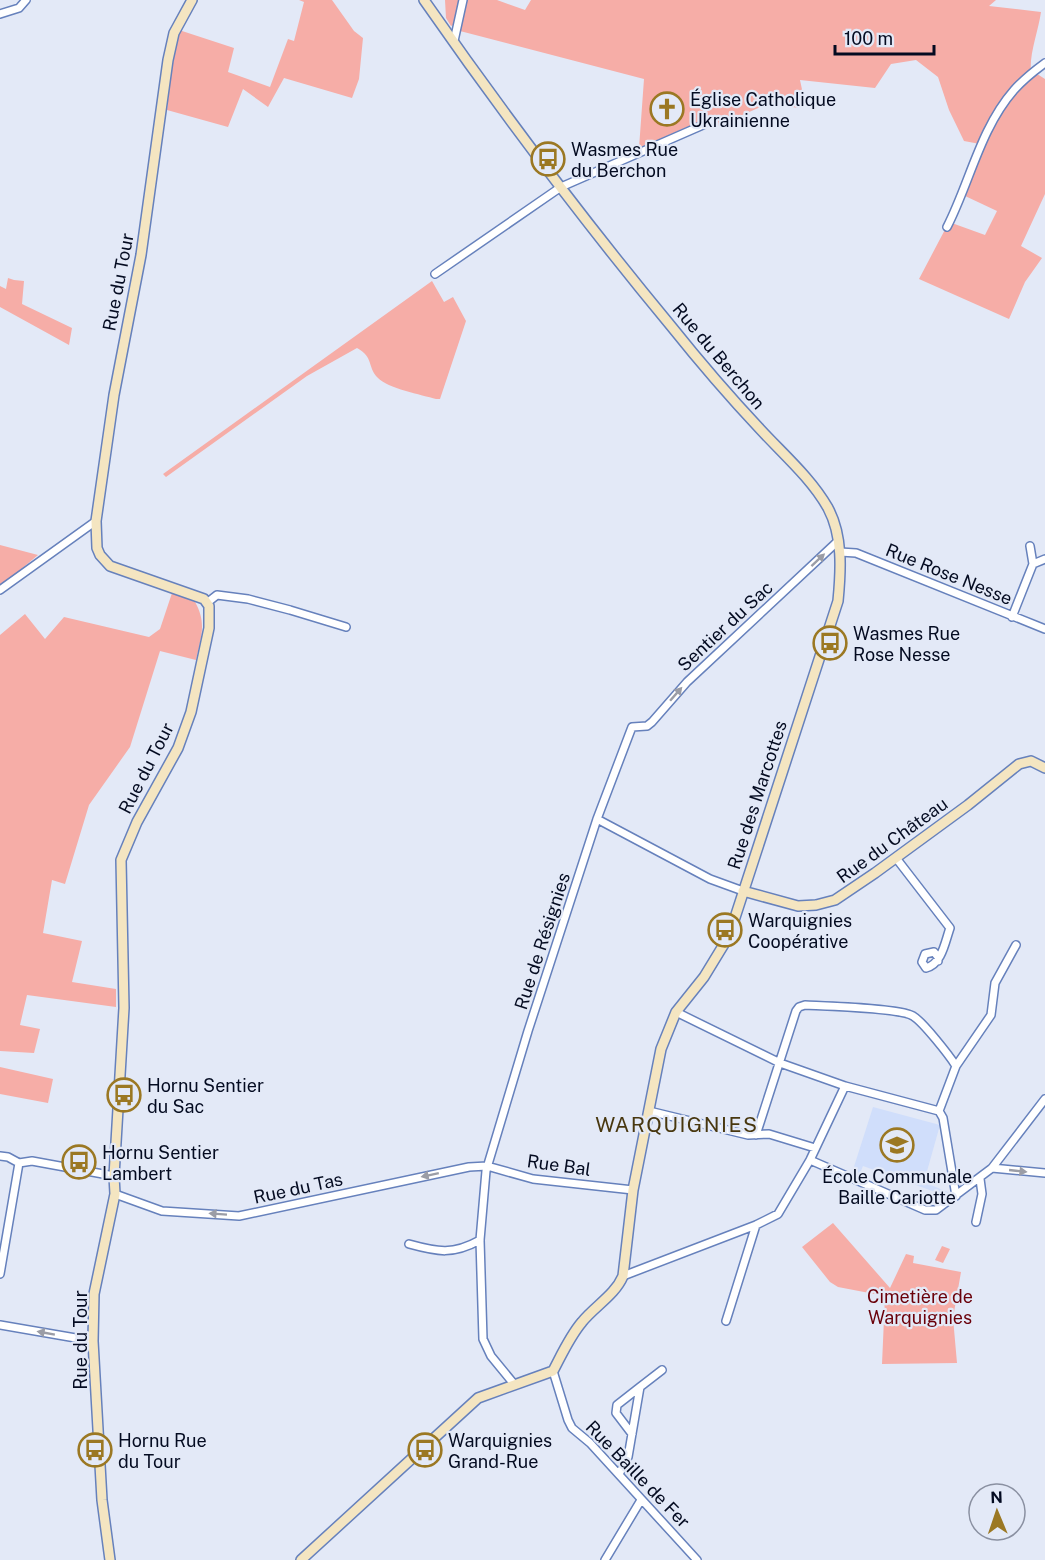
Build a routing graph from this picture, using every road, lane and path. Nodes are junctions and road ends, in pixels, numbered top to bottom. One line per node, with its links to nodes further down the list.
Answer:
1 (26, 0): 5 (street)
2 (192, 0): 12 (street, Rue du Tour)
3 (424, 0): 6 (street, Rue du Berchon)
4 (463, 0): 6 (street)
5 (0, 14)
6 (454, 41): 9 (street, Rue du Berchon)
7 (1045, 63): 10 (street)
8 (703, 125): 9 (street)
9 (561, 187): 11 (street); 13 (street, Rue du Berchon)
10 (947, 226)
11 (435, 274)
12 (96, 521): 18 (street); 19 (street, Rue du Tour)
13 (838, 541): 15 (street, Rue du Berchon); 23 (street, Sentier du Sac, one-way to 13)
14 (1030, 546): 17 (street)
15 (840, 552): 20 (street, Rue Rose Nesse); 27 (street, Rue des Marcottes)
16 (1045, 559): 17 (street)
17 (1033, 564): 20 (street)
18 (0, 590)
19 (208, 602): 21 (street); 45 (street, Rue du Tour)
20 (1012, 617): 22 (street, Rue Rose Nesse)
21 (346, 627)
22 (1045, 629)
23 (632, 728): 25 (street, Rue de Résignies)
24 (1045, 768): 26 (street, Rue du Château)
25 (597, 819): 27 (street, Rue des Marcottes); 42 (street, Rue de Résignies)
26 (896, 858): 27 (street, Rue du Château); 29 (street)
27 (744, 891): 30 (street)
28 (1016, 945): 32 (street)
29 (938, 961)
30 (676, 1012): 31 (street); 35 (street)
31 (780, 1063): 32 (street); 33 (street); 37 (street)
32 (956, 1066): 36 (street)
33 (845, 1086): 36 (street); 38 (street)
34 (1045, 1099): 43 (street)
35 (649, 1111): 37 (street); 47 (street)
36 (939, 1112): 49 (street)
37 (756, 1135): 38 (street)
38 (815, 1148): 40 (street)
39 (0, 1156): 41 (street)
40 (810, 1160): 49 (street); 51 (street)
41 (19, 1163): 45 (street); 54 (street)
42 (487, 1168): 47 (street, Rue Bal); 48 (street, Rue du Tas, one-way to 48); 52 (street, Rue de Résignies)
43 (992, 1168): 44 (street, one-way to 44); 46 (street)
44 (1045, 1173)
45 (114, 1176): 48 (street, Rue du Tour)
46 (980, 1179): 49 (street); 50 (street)
47 (633, 1190): 55 (street)
48 (115, 1194): 58 (street, Rue du Tour)
49 (956, 1196)
50 (976, 1222)
51 (756, 1225): 55 (street); 56 (street)
52 (480, 1240): 53 (street); 61 (street)
53 (409, 1244)
54 (0, 1275)
55 (623, 1276): 60 (street)
56 (726, 1321)
57 (0, 1325): 58 (street, one-way to 57)
58 (93, 1341): 66 (street, Rue du Tour)
59 (662, 1370): 62 (street)
60 (554, 1371): 61 (street); 64 (street, Rue Baille de Fer)
61 (514, 1384): 67 (street)
62 (640, 1387): 63 (street); 63 (street)
63 (632, 1434): 64 (street)
64 (619, 1474): 65 (street, Rue Baille de Fer)
65 (641, 1500): 68 (street); 69 (street, Rue Baille de Fer)
66 (110, 1560)
67 (301, 1560)
68 (604, 1560)
69 (697, 1560)

